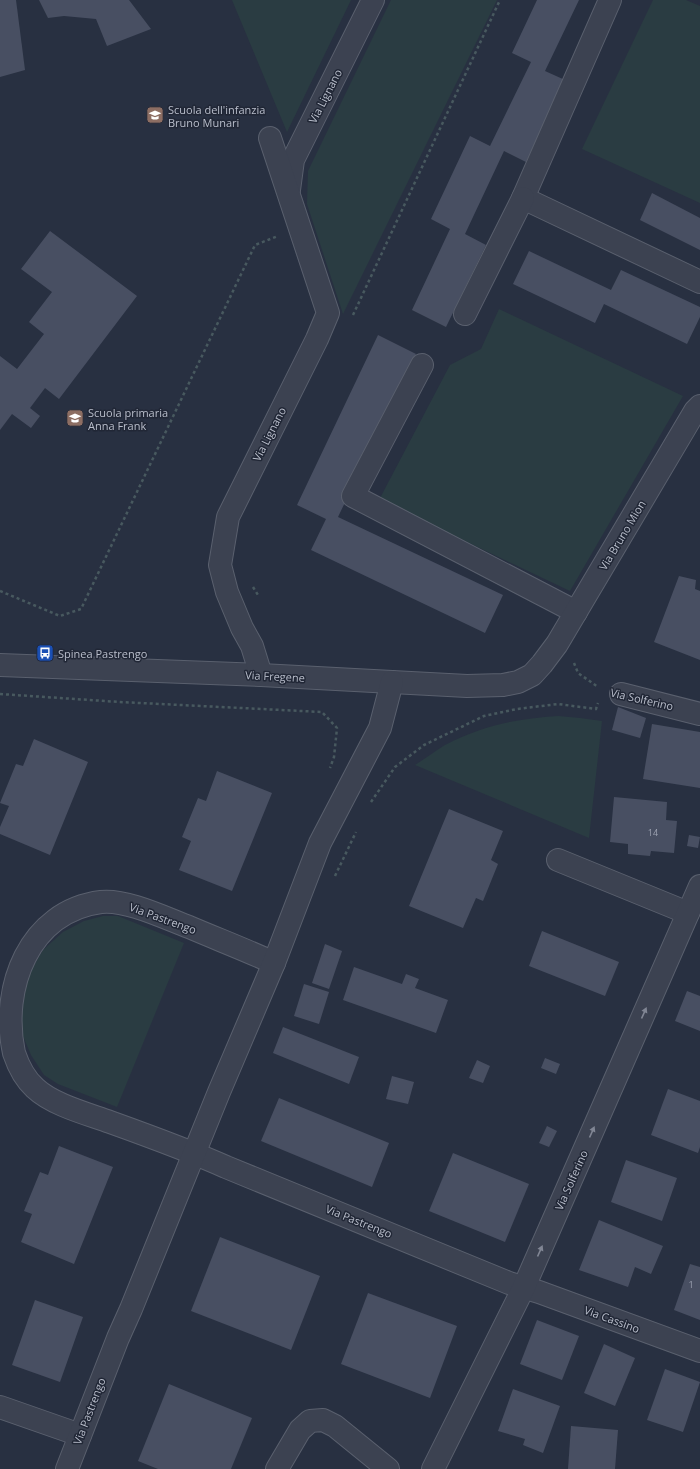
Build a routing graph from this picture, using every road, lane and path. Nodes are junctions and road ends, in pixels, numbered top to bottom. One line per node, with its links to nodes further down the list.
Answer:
1 (374, 0): 5 (street, Via Lignano)
2 (500, 0): 10 (path)
3 (610, 0): 6 (street)
4 (270, 138): 5 (street, Via Lignano)
5 (288, 195): 18 (street, Via Lignano)
6 (523, 198): 8 (street); 9 (street)
7 (280, 236): 13 (path)
8 (700, 282)
9 (465, 314)
10 (351, 319)
11 (422, 365): 14 (street)
12 (700, 406): 14 (street, Via Bruno Mion)
13 (0, 590)
14 (576, 612): 15 (street, Via Bruno Mion)
15 (557, 644): 16 (street, Via Bruno Mion); 20 (path, Via Solferino)
16 (542, 664): 19 (street, Via Fregene)
17 (0, 665): 18 (street, Via Fregene)
18 (261, 675): 19 (street, Via Fregene)
19 (392, 682): 30 (street, Via Pastrengo)
20 (611, 692): 22 (street, Via Solferino); 24 (path)
21 (0, 694): 23 (path)
22 (700, 714)
23 (328, 771)
24 (367, 807)
25 (357, 828): 26 (path)
26 (344, 855)
27 (558, 860): 29 (street)
28 (700, 886): 29 (street, Via Solferino)
29 (688, 913): 32 (street, Via Solferino, one-way to 29)
30 (274, 963): 31 (street, Via Pastrengo); 31 (street, Via Pastrengo)
31 (194, 1153): 32 (street, Via Pastrengo); 35 (street, Via Pastrengo)
32 (524, 1287): 33 (street, Via Cassino); 39 (street, Via Solferino)
33 (700, 1351)
34 (0, 1407): 35 (street)
35 (80, 1435): 36 (street, Via Pastrengo)
36 (67, 1469)
37 (277, 1469): 38 (street)
38 (388, 1469)
39 (433, 1469)

